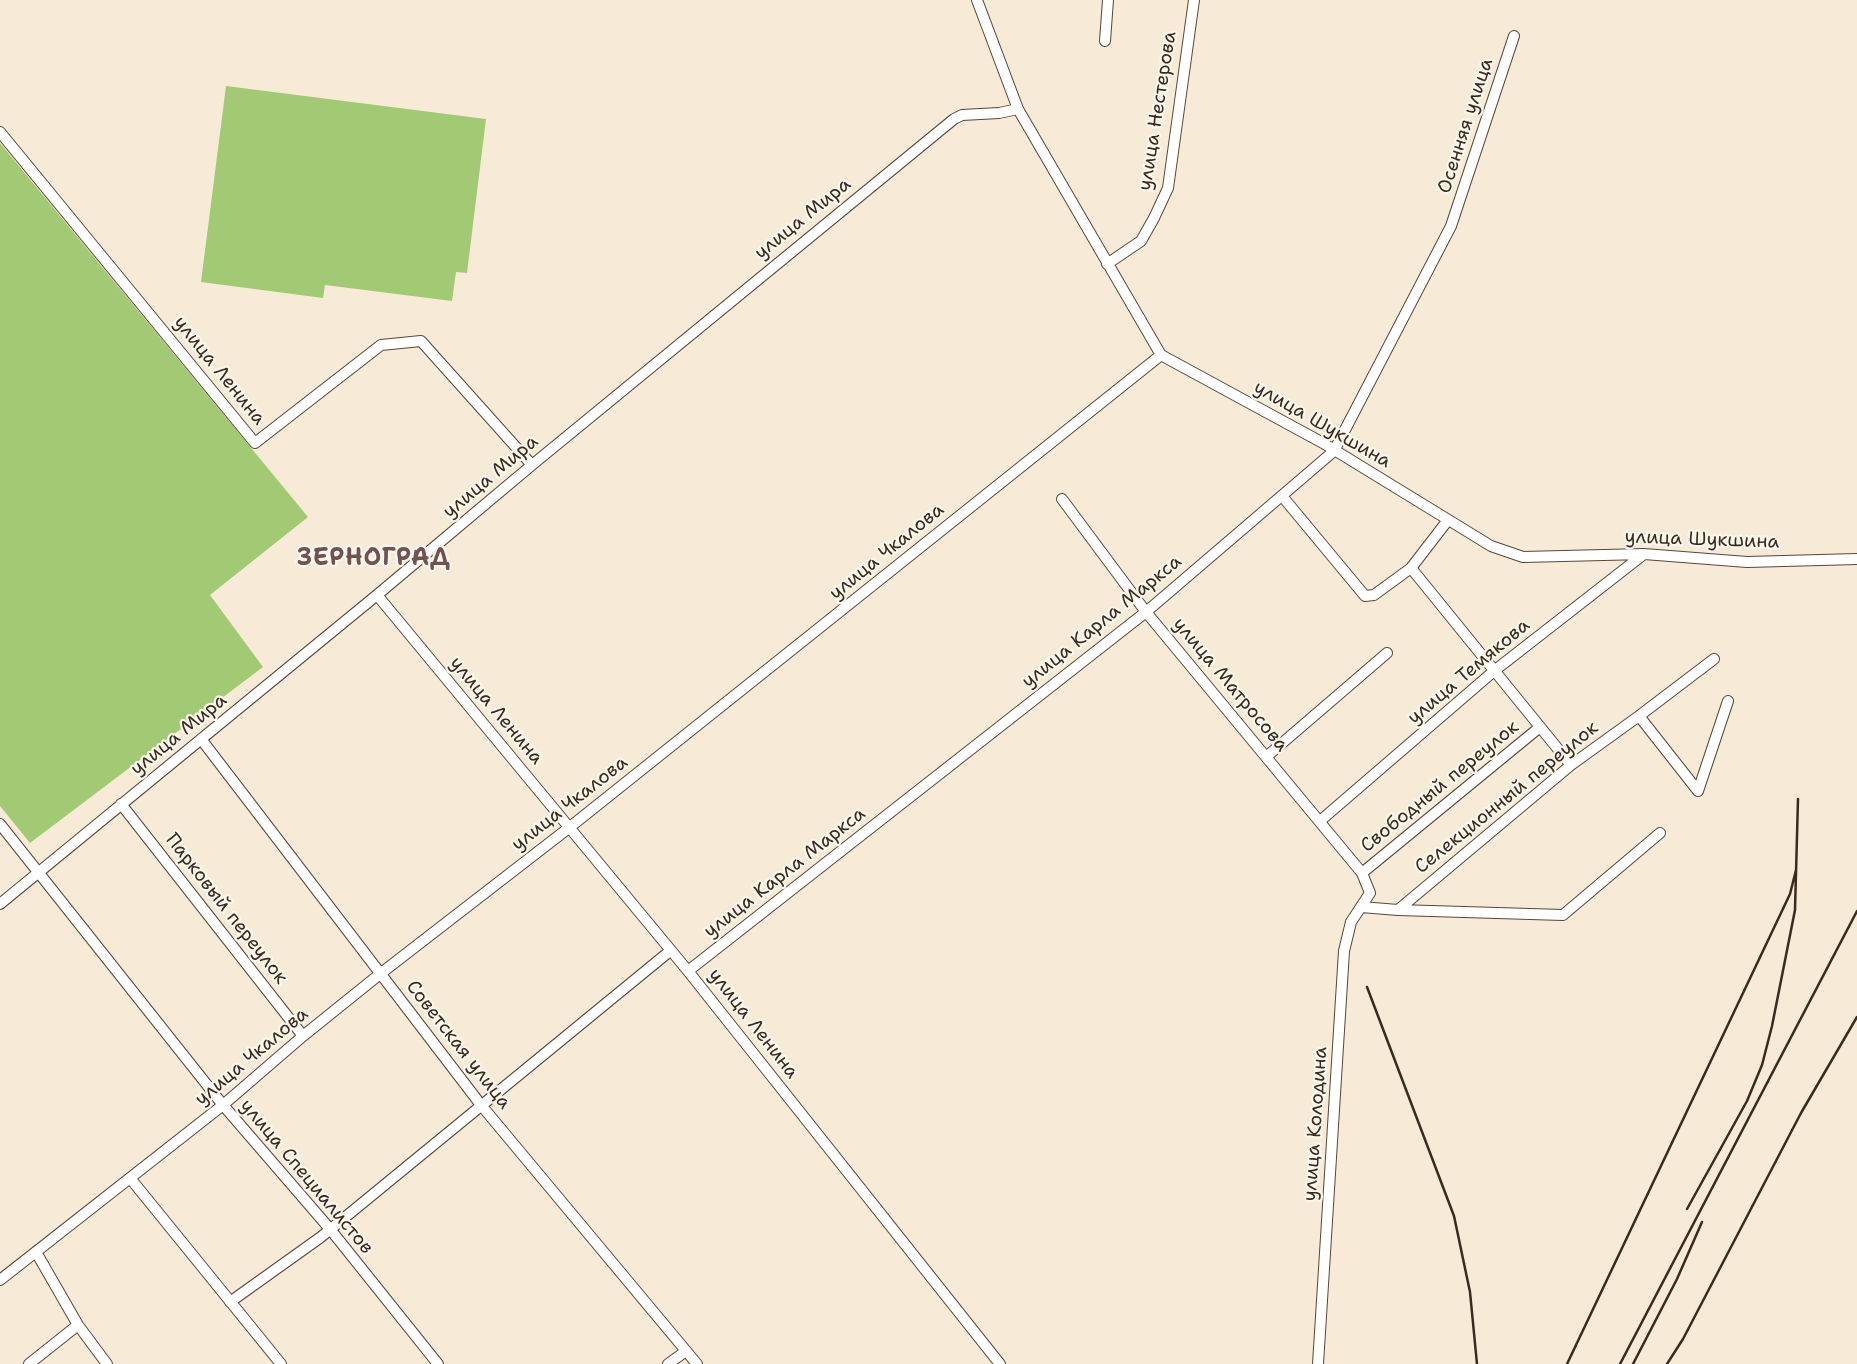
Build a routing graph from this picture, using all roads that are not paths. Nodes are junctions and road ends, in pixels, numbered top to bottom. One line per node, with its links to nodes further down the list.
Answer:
1 (976, 0): 6 (street)
2 (1108, 0): 5 (street)
3 (1194, 0): 9 (street, улица Нестерова)
4 (1514, 36): 8 (street, Осенняя улица)
5 (1105, 41)
6 (1018, 109): 9 (street); 12 (street, улица Мира)
7 (0, 132): 12 (street, улица Ленина)
8 (1451, 226): 11 (street, улица Карла Маркса)
9 (1107, 264): 10 (street)
10 (1161, 355): 11 (street, улица Шукшина); 33 (street, улица Чкалова)
11 (1334, 451): 13 (street, улица Карла Маркса); 15 (street, улица Шукшина)
12 (532, 466): 19 (street, улица Мира)
13 (1282, 496): 18 (street); 20 (street, улица Карла Маркса)
14 (1062, 499): 20 (street, улица Матросова)
15 (1448, 520): 16 (street, улица Шукшина); 18 (street)
16 (1644, 554): 17 (street, улица Шукшина); 23 (street, улица Темякова)
17 (1857, 559)
18 (1412, 568): 23 (street)
19 (377, 596): 27 (street, улица Мира); 33 (street, улица Ленина)
20 (1146, 612): 28 (street, улица Матросова); 42 (street, улица Карла Маркса)
21 (1387, 653): 28 (street)
22 (1714, 659): 25 (street, Селекционный переулок)
23 (1494, 670): 26 (street); 31 (street, улица Темякова)
24 (1728, 701): 25 (street)
25 (1639, 716): 29 (street, Селекционный переулок)
26 (1540, 728): 29 (street); 36 (street, Свободный переулок)
27 (201, 739): 30 (street, улица Мира); 43 (street, Советская улица)
28 (1266, 757): 31 (street, улица Матросова)
29 (1571, 765): 40 (street, Селекционный переулок)
30 (121, 804): 35 (street, улица Мира); 44 (street, Парковый переулок)
31 (1320, 821): 36 (street, улица Матросова)
32 (0, 824): 35 (street, улица Специалистов)
33 (570, 827): 41 (street, улица Ленина); 43 (street, улица Чкалова)
34 (1660, 833): 40 (street)
35 (38, 872): 38 (street, улица Мира); 45 (street, улица Специалистов)
36 (1362, 874): 37 (street, улица Матросова)
37 (1370, 893): 39 (street, улица Колодина)
38 (0, 904)
39 (1361, 907): 40 (street); 61 (street, улица Колодина)
40 (1398, 910)
41 (670, 951): 42 (street, улица Ленина); 46 (street)
42 (688, 972): 60 (street, улица Ленина)
43 (380, 974): 44 (street, улица Чкалова); 46 (street, Советская улица)
44 (303, 1036): 45 (street, улица Чкалова)
45 (223, 1105): 47 (street, улица Чкалова); 48 (street, улица Специалистов)
46 (481, 1105): 48 (street); 53 (street, Советская улица)
47 (130, 1178): 49 (street, улица Чкалова); 51 (street)
48 (330, 1229): 51 (street); 57 (street, улица Специалистов)
49 (36, 1252): 50 (street, улица Чкалова); 52 (street)
50 (0, 1280)
51 (230, 1302): 56 (street)
52 (78, 1325): 54 (street); 55 (street)
53 (686, 1351): 58 (street); 59 (street, Советская улица)
54 (29, 1364)
55 (107, 1364)
56 (281, 1364)
57 (438, 1364)
58 (668, 1364)
59 (697, 1364)
60 (1000, 1364)
61 (1318, 1364)

